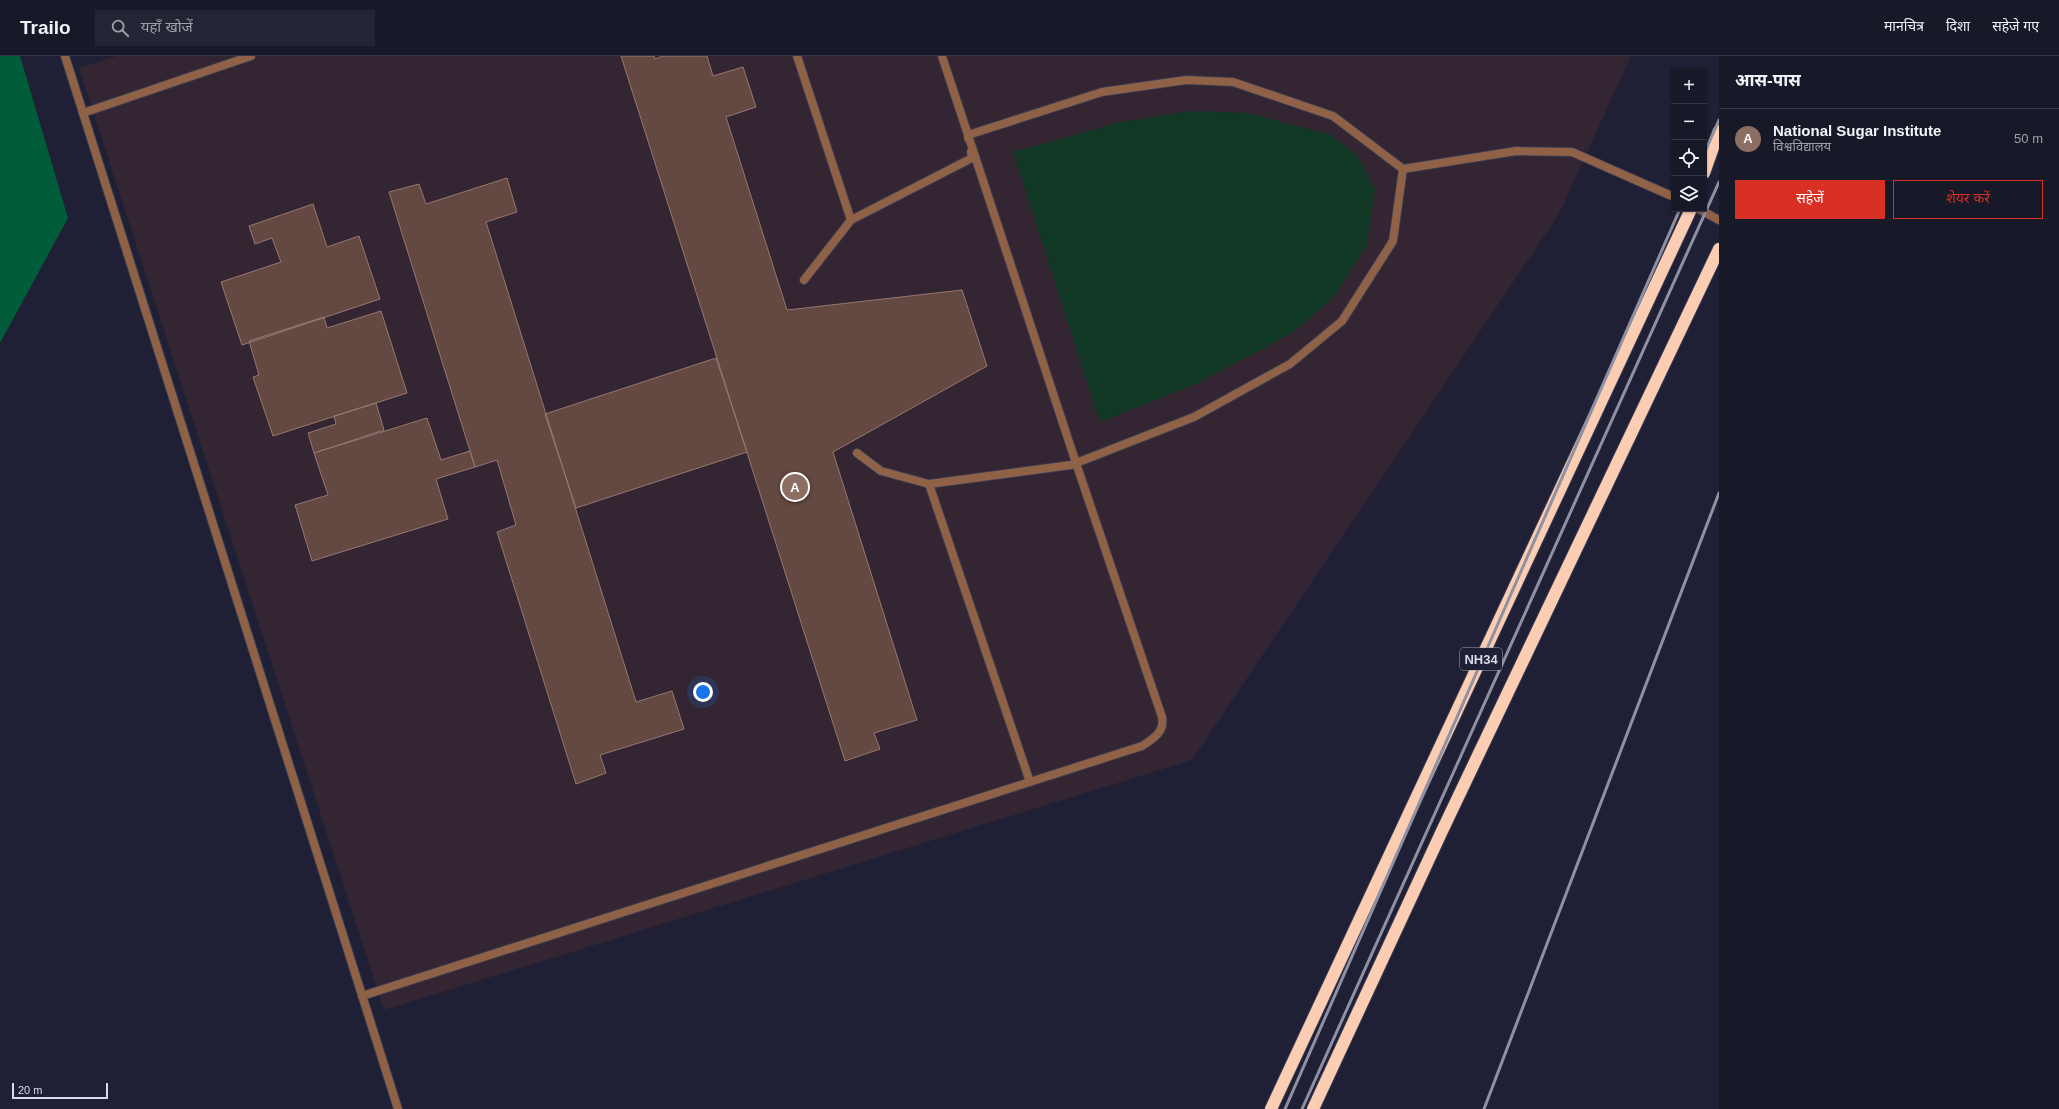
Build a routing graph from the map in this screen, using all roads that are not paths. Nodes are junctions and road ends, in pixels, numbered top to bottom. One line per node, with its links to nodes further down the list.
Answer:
1 (65, 56): 5 (street)
2 (251, 56): 5 (street)
3 (797, 56): 13 (street)
4 (942, 56): 7 (street)
5 (83, 112): 21 (street)
6 (1719, 131): 8 (highway)
7 (968, 135): 9 (street); 13 (street); 18 (street)
8 (1707, 165)
9 (1402, 169): 10 (street); 18 (street)
10 (1671, 196)
11 (1689, 212): 23 (highway, NH34)
12 (1704, 212): 14 (street)
13 (851, 220): 16 (street)
14 (1719, 220)
15 (1719, 248): 24 (highway, NH34)
16 (804, 280)
17 (857, 453): 19 (street)
18 (1076, 464): 19 (street); 20 (street)
19 (929, 484): 20 (street)
20 (1030, 782): 21 (street)
21 (362, 996): 22 (street)
22 (398, 1109)
23 (1270, 1109)
24 (1313, 1109)

